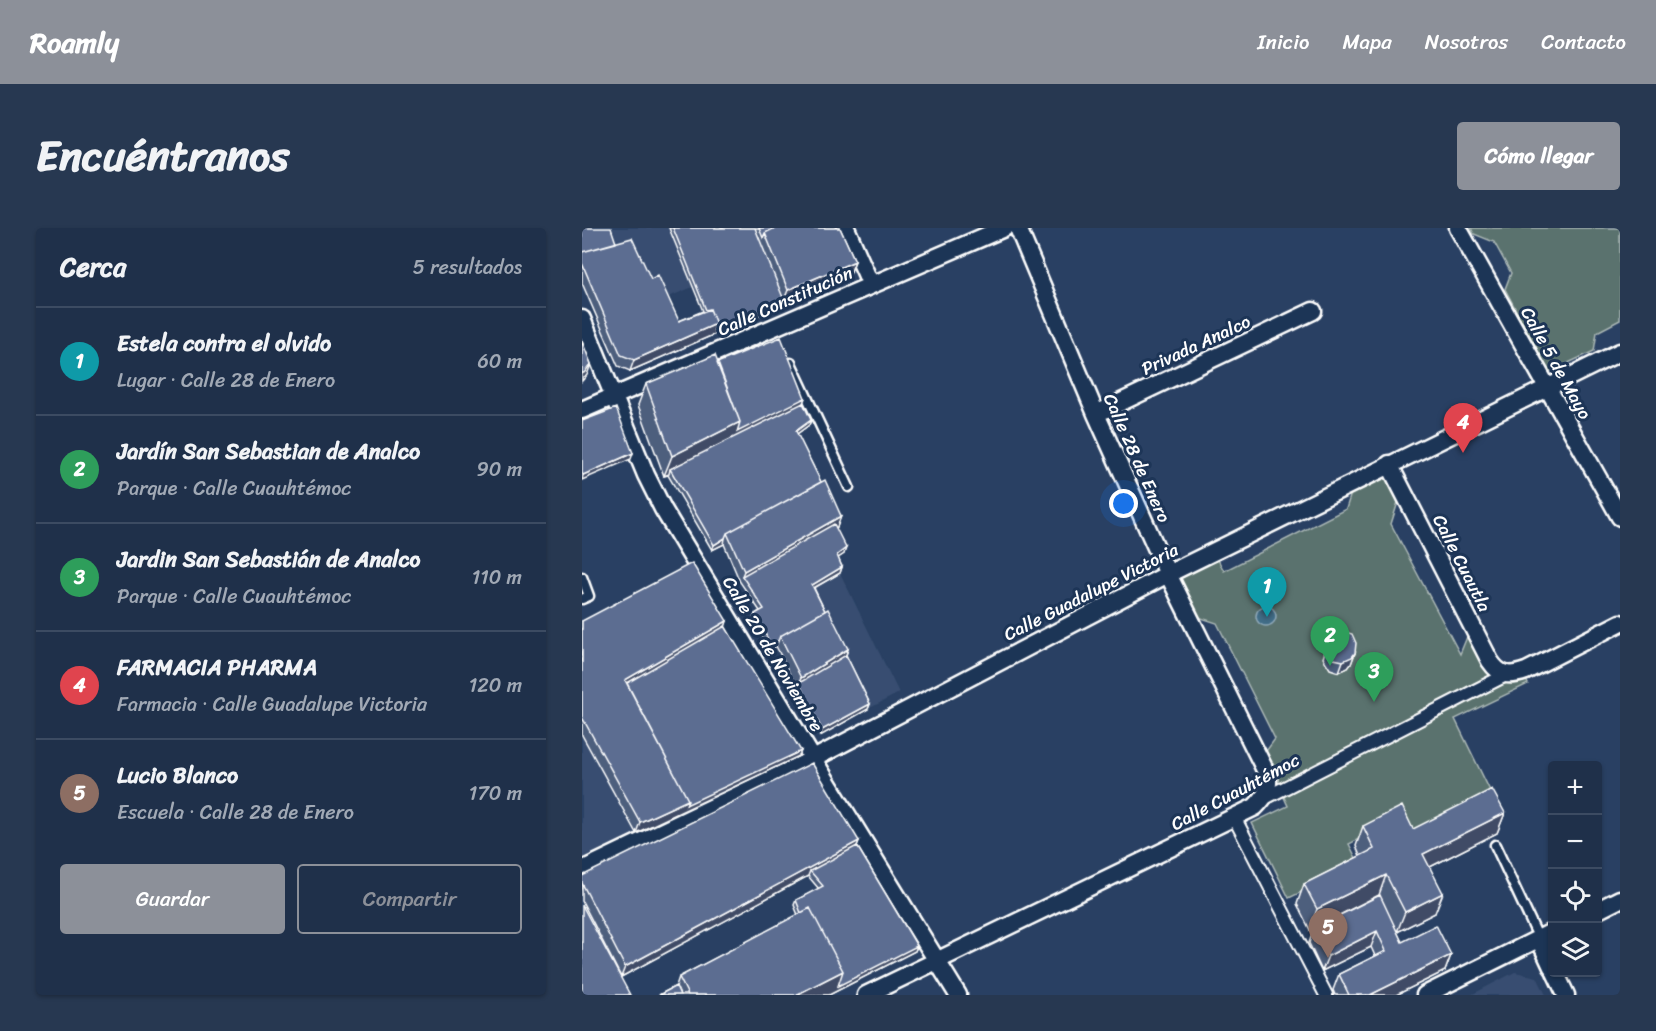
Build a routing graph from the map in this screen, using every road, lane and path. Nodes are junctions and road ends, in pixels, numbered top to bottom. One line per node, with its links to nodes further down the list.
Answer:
1 (846, 228): 5 (street)
2 (1004, 228): 5 (street, Calle Constitución)
3 (1018, 228): 13 (street, Calle 28 de Enero)
4 (1458, 228): 10 (street, Calle 5 de Mayo)
5 (871, 285): 11 (street, Calle Constitución)
6 (1313, 311): 13 (street, Privada Analco)
7 (582, 318): 11 (street, Calle 20 de Noviembre)
8 (1620, 352): 10 (street, Calle Guadalupe Victoria)
9 (789, 359): 15 (lane)
10 (1548, 388): 14 (street, Calle Guadalupe Victoria); 16 (street, Calle 5 de Mayo)
11 (615, 397): 12 (street, Calle Constitución); 22 (street, Calle 20 de Noviembre)
12 (582, 410)
13 (1096, 414): 17 (street, Calle 28 de Enero)
14 (1389, 464): 17 (street, Calle Guadalupe Victoria); 21 (street, Calle Cuautla)
15 (849, 487)
16 (1620, 517)
17 (1168, 574): 22 (street, Calle Guadalupe Victoria); 23 (street, Calle 28 de Enero)
18 (582, 577): 19 (lane)
19 (582, 599)
20 (1620, 623): 21 (street, Calle Cuauhtémoc)
21 (1506, 675): 23 (street, Calle Cuauhtémoc)
22 (813, 759): 26 (street, Calle Guadalupe Victoria); 30 (street, Calle 20 de Noviembre)
23 (1265, 798): 24 (street, Calle Cuauhtémoc)
24 (1234, 817): 30 (street, Calle Cuauhtémoc); 34 (street)
25 (1495, 844): 29 (lane)
26 (582, 870)
27 (1620, 899): 28 (street)
28 (1602, 908)
29 (1546, 936): 35 (street)
30 (937, 959): 32 (street, Calle Cuauhtémoc); 33 (street, Calle 20 de Noviembre)
31 (1557, 977): 36 (street)
32 (866, 995)
33 (958, 995)
34 (1326, 995)
35 (1425, 995)
36 (1566, 995)

